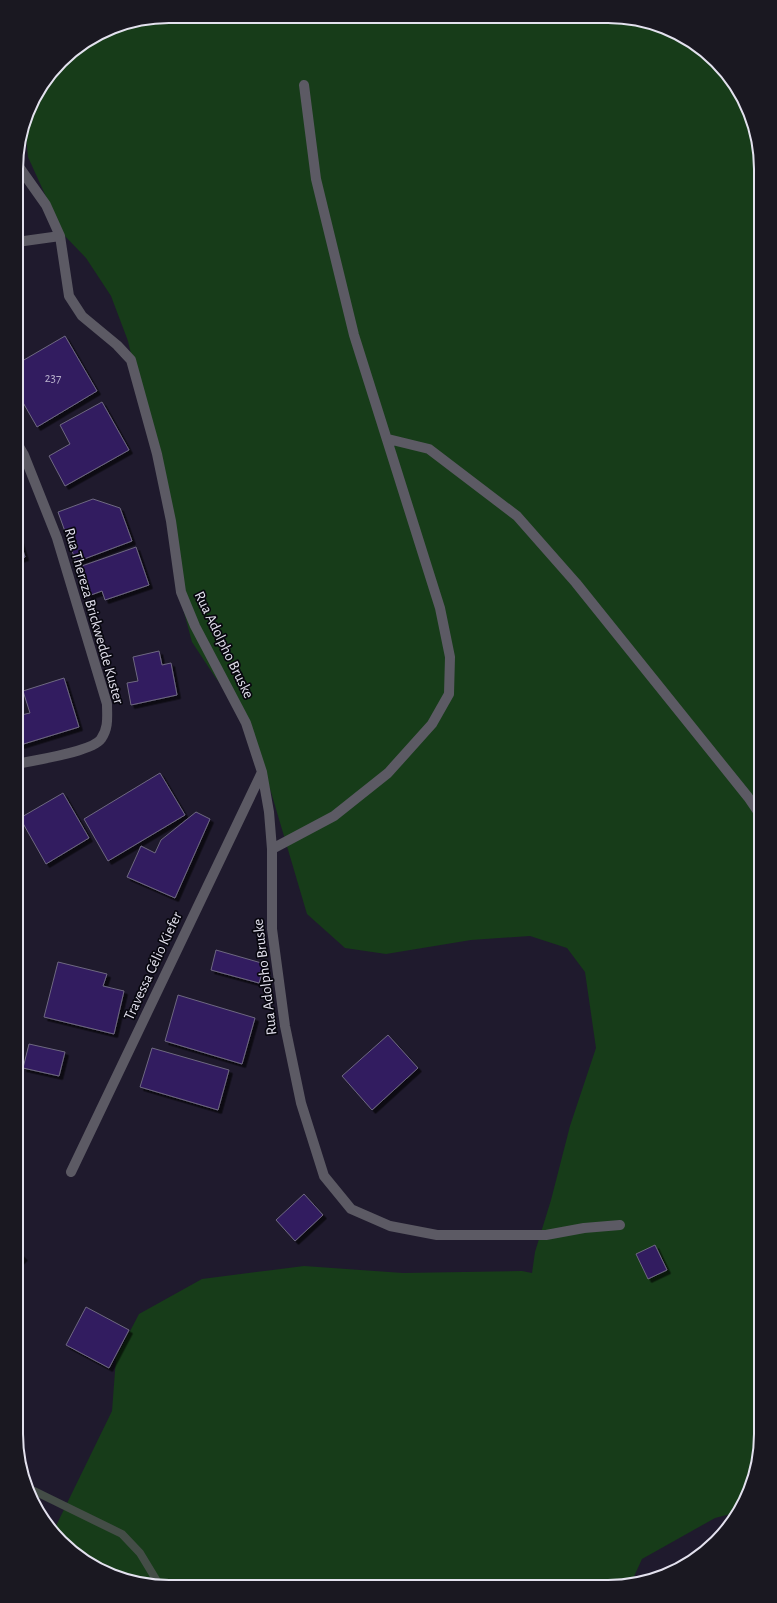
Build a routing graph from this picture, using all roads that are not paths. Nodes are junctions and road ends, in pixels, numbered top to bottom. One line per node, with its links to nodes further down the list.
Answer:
1 (304, 85): 5 (street)
2 (23, 172): 3 (street, Rua Adolpho Bruske)
3 (60, 236): 4 (street); 8 (street, Rua Adolpho Bruske)
4 (23, 241)
5 (388, 439): 9 (street); 10 (street)
6 (23, 453): 7 (street, Rua Thereza Brickwedde Kuster)
7 (23, 763)
8 (262, 772): 10 (street, Rua Adolpho Bruske); 11 (street, Travessa Célio Kiefer)
9 (754, 807)
10 (272, 849): 12 (street, Rua Adolpho Bruske)
11 (71, 1172)
12 (620, 1225)

